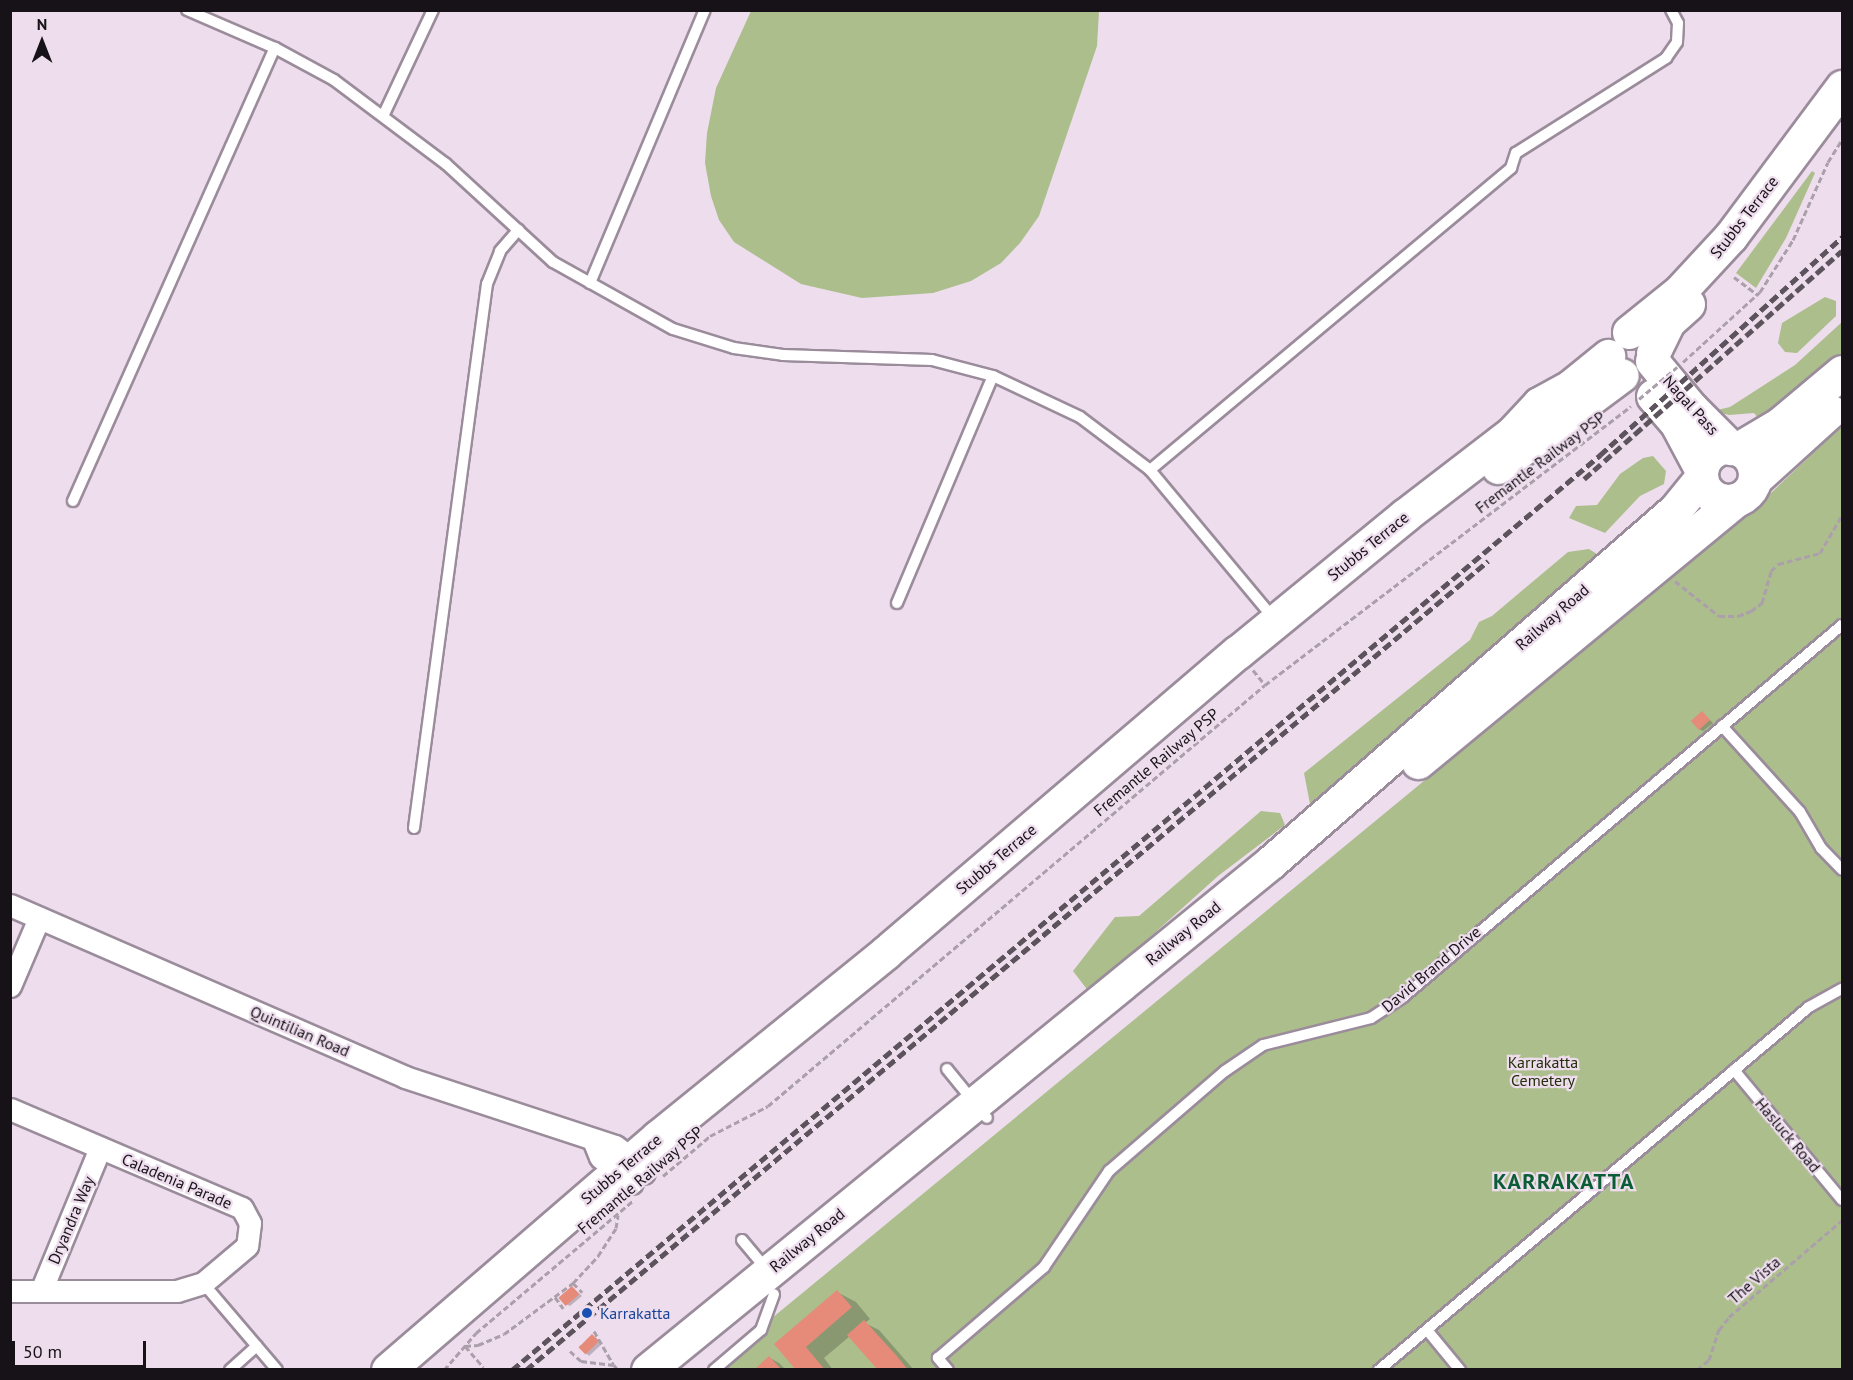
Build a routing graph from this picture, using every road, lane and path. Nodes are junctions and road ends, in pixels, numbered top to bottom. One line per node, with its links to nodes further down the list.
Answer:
1 (187, 10): 5 (lane)
2 (433, 10): 8 (lane)
3 (705, 10): 12 (lane)
4 (1671, 10): 19 (lane)
5 (275, 48): 8 (lane); 22 (lane)
6 (1842, 87): 14 (main road, Stubbs Terrace)
7 (1842, 112): 14 (main road, Stubbs Terrace)
8 (384, 114): 10 (lane)
9 (1842, 140): 13 (path, Fremantle Railway PSP)
10 (518, 230): 12 (lane); 29 (lane)
11 (1734, 277): 13 (path)
12 (590, 283): 16 (lane)
13 (1758, 295): 14 (path, Fremantle Railway PSP)
14 (1641, 370): 14 (path, Fremantle Railway PSP, bridge); 18 (main road, Nagal Pass); 20 (main road, Nagal Pass); 26 (main road, Stubbs Terrace); 40 (main road, Stubbs Terrace); 40 (path, Fremantle Railway PSP)
15 (1842, 372): 18 (main road)
16 (993, 376): 19 (lane); 25 (lane)
17 (1842, 400): 21 (main road, Railway Road)
18 (1734, 448): 20 (main road); 21 (main road)
19 (1150, 470): 26 (lane)
20 (1701, 474): 21 (main road); 38 (main road, Railway Road)
21 (1745, 489): 24 (main road, Railway Road)
22 (73, 501)
23 (1841, 517): 24 (path)
24 (1658, 564): 38 (main road, Railway Road)
25 (897, 603)
26 (1276, 621): 40 (main road, Stubbs Terrace)
27 (1842, 625): 28 (lane, David Brand Drive)
28 (1722, 726): 30 (lane); 69 (lane, David Brand Drive)
29 (414, 828)
30 (1842, 870)
31 (10, 905): 32 (street, Quintilian Road)
32 (39, 918): 33 (street); 40 (street, Quintilian Road)
33 (10, 986)
34 (1842, 989): 36 (lane)
35 (947, 1070): 38 (lane)
36 (1734, 1070): 41 (lane, Hasluck Road); 53 (lane)
37 (10, 1109): 39 (street, Caladenia Parade)
38 (981, 1110): 47 (main road, Railway Road)
39 (100, 1148): 46 (street, Caladenia Parade); 49 (street, Dryandra Way)
40 (637, 1178): 42 (path, Fremantle Railway PSP); 62 (main road, Stubbs Terrace); 63 (main road, Stubbs Terrace)
41 (1842, 1200)
42 (618, 1214): 45 (path); 56 (path, Fremantle Railway PSP)
43 (1842, 1220): 72 (path, The Vista)
44 (742, 1240): 47 (lane)
45 (573, 1282): 50 (path); 51 (path)
46 (203, 1283): 49 (street, Caladenia Parade); 55 (lane)
47 (771, 1283): 66 (main road, Railway Road); 67 (main road, Railway Road); 68 (lane)
48 (10, 1291): 49 (street, Caladenia Parade)
49 (41, 1291)
50 (582, 1292)
51 (555, 1297): 52 (path); 56 (path)
52 (563, 1308)
53 (1427, 1329): 70 (lane); 71 (lane)
54 (594, 1331): 58 (path)
55 (257, 1346): 60 (lane); 61 (lane)
56 (465, 1346): 59 (path); 64 (path, Fremantle Railway PSP)
57 (570, 1351): 58 (path)
58 (614, 1365): 65 (path)
59 (483, 1367)
60 (230, 1370)
61 (277, 1370)
62 (388, 1370)
63 (415, 1370)
64 (444, 1370)
65 (618, 1370)
66 (648, 1370)
67 (682, 1370)
68 (714, 1370)
69 (948, 1370)
70 (1379, 1370)
71 (1460, 1370)
72 (1697, 1370)

